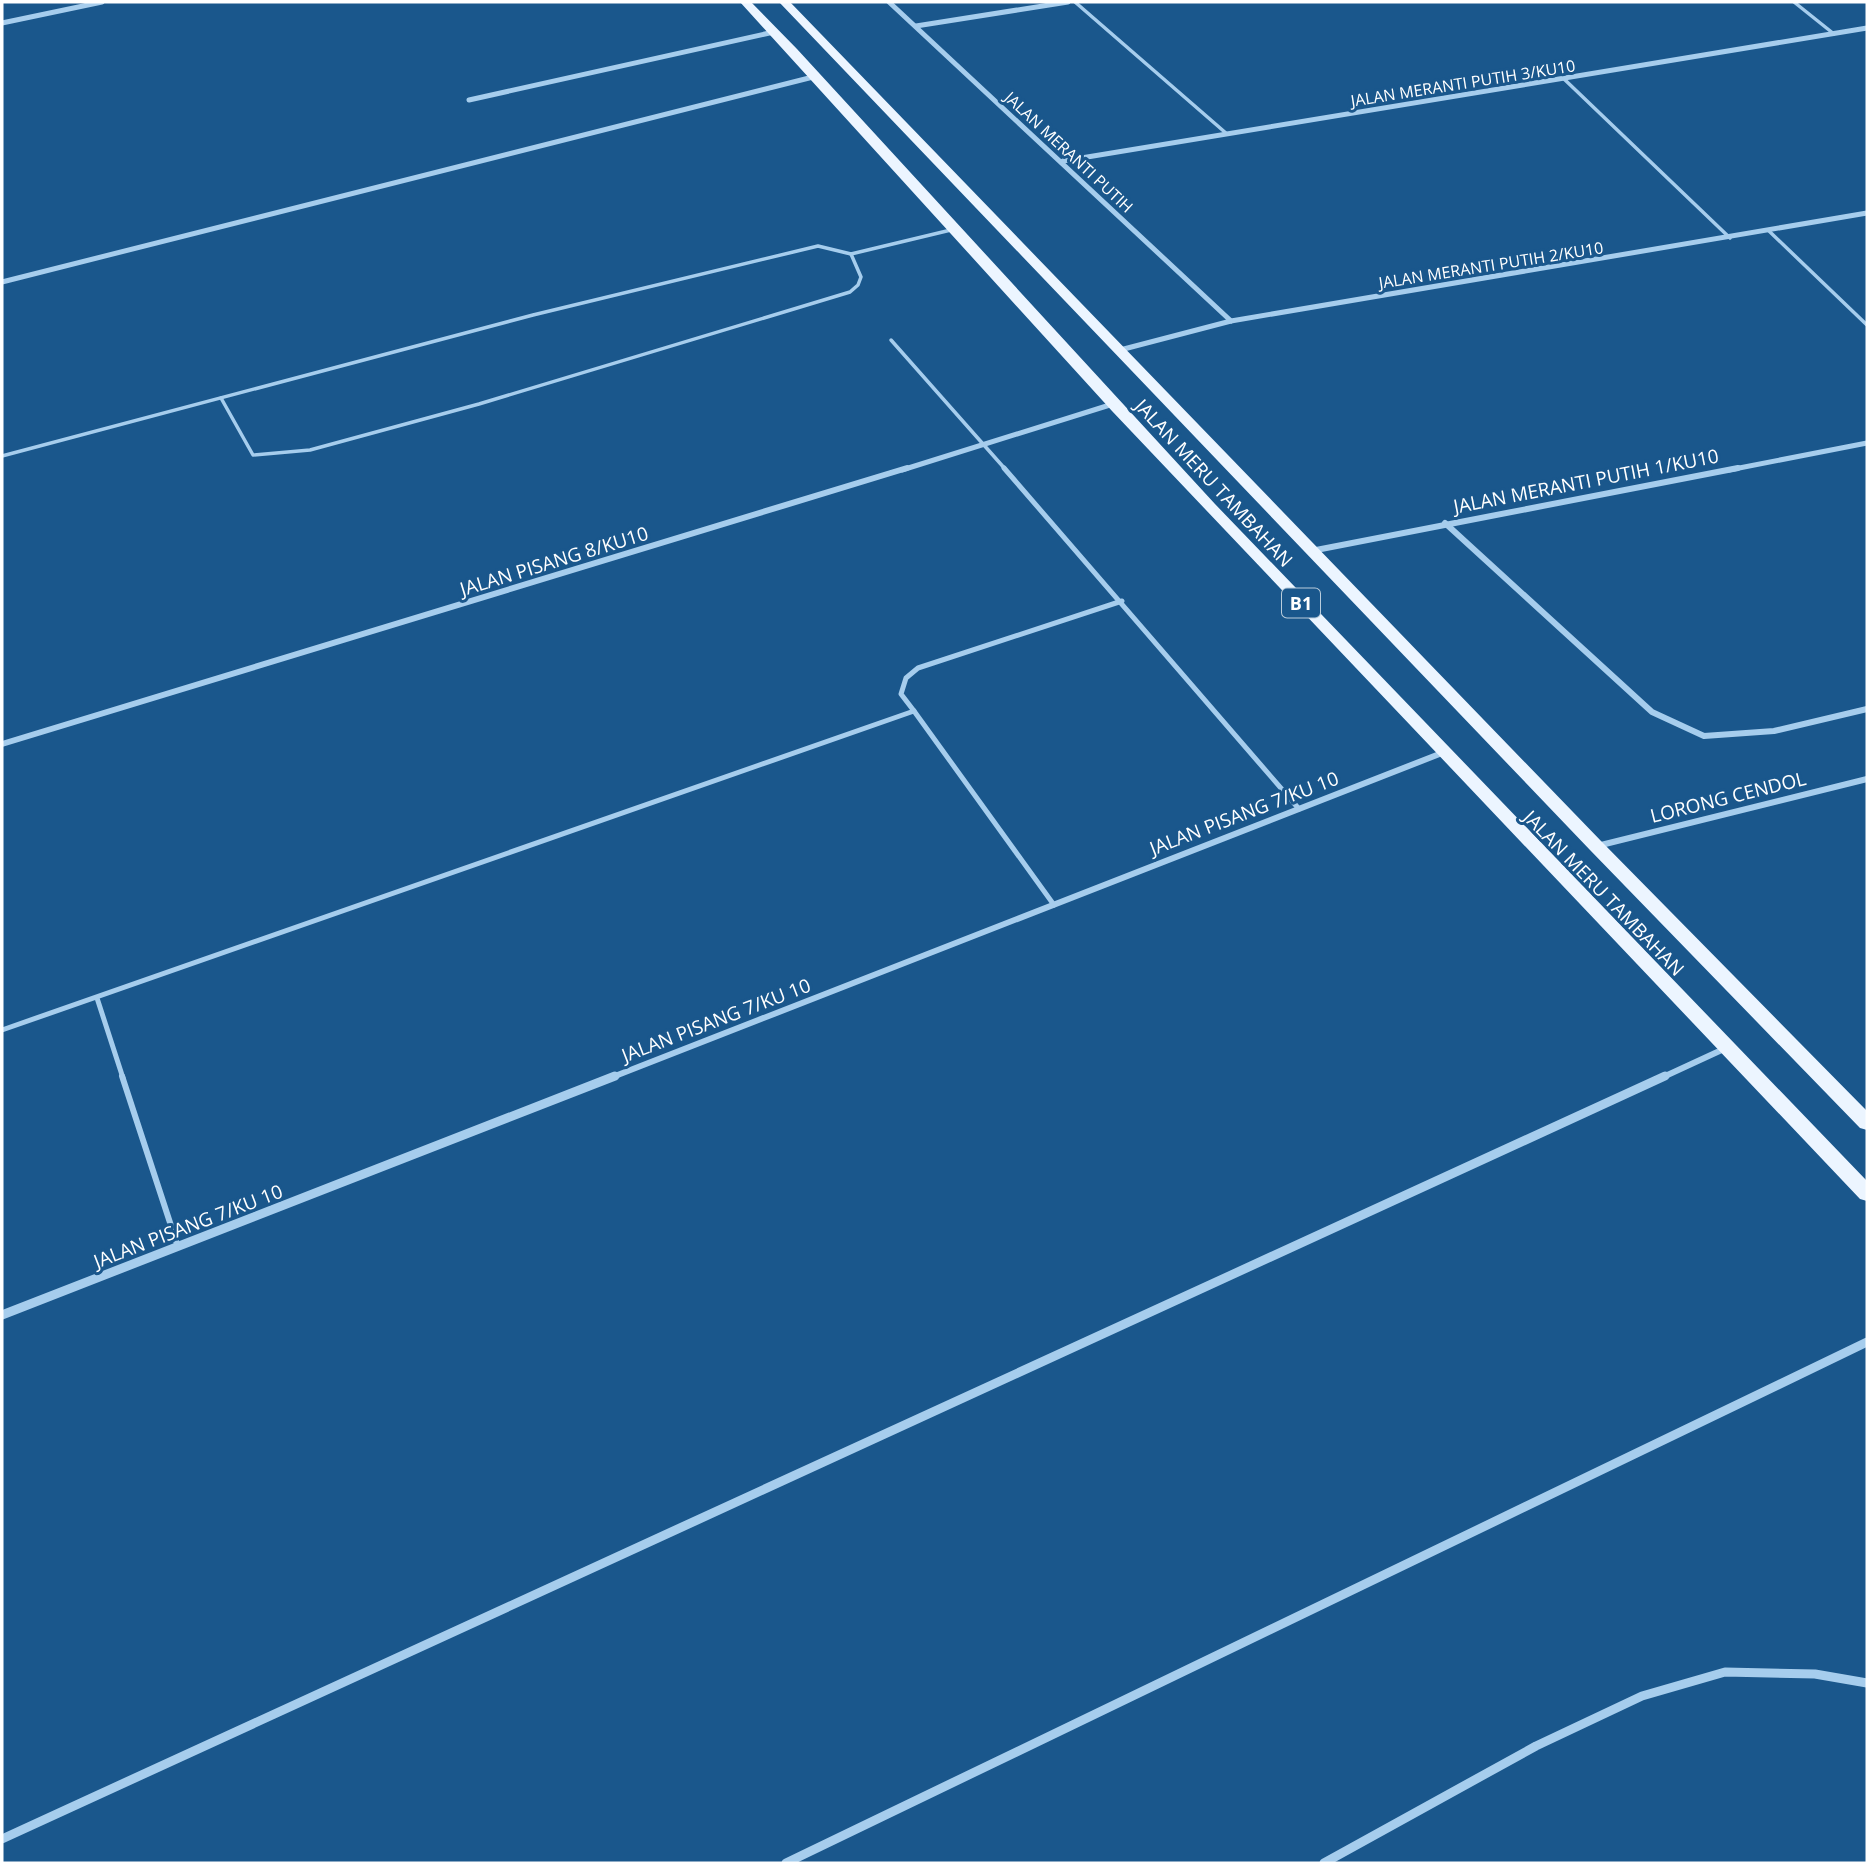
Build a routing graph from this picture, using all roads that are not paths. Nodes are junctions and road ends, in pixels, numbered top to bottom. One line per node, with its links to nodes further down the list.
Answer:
1 (102, 2): 8 (street)
2 (746, 2): 11 (main road, JALAN MERU TAMBAHAN / B1)
3 (784, 2): 27 (main road, JALAN MERU TAMBAHAN / B1)
4 (889, 2): 9 (street, JALAN MERANTI PUTIH)
5 (1068, 2): 9 (street)
6 (1075, 2): 16 (lane)
7 (1794, 2): 12 (lane)
8 (2, 23)
9 (916, 26): 17 (street, JALAN MERANTI PUTIH)
10 (1867, 28): 12 (street, JALAN MERANTI PUTIH 3/KU10)
11 (774, 32): 13 (main road, JALAN MERU TAMBAHAN / B1); 15 (street)
12 (1834, 34): 14 (street, JALAN MERANTI PUTIH 3/KU10)
13 (817, 76): 19 (main road, JALAN MERU TAMBAHAN / B1); 23 (street)
14 (1563, 78): 16 (street, JALAN MERANTI PUTIH 3/KU10); 21 (lane)
15 (469, 100)
16 (1227, 134): 17 (street, JALAN MERANTI PUTIH 3/KU10)
17 (1063, 161): 24 (street, JALAN MERANTI PUTIH)
18 (1867, 213): 20 (street, JALAN MERANTI PUTIH 2/KU10)
19 (955, 229): 22 (lane); 29 (main road, JALAN MERU TAMBAHAN / B1)
20 (1769, 231): 21 (street, JALAN MERANTI PUTIH 2/KU10); 25 (lane)
21 (1730, 238): 24 (street, JALAN MERANTI PUTIH 2/KU10)
22 (851, 254): 28 (lane); 28 (lane)
23 (2, 282)
24 (1231, 321): 27 (street, JALAN MERANTI PUTIH 2/KU10)
25 (1867, 325)
26 (891, 340): 31 (lane)
27 (1120, 350): 34 (main road, JALAN MERU TAMBAHAN / B1)
28 (221, 398): 32 (lane)
29 (1114, 404): 31 (street, JALAN PISANG 8/KU10); 39 (main road, JALAN MERU TAMBAHAN / B1)
30 (1867, 443): 33 (street, JALAN MERANTI PUTIH 1/KU10)
31 (982, 445): 35 (lane); 38 (street, JALAN PISANG 8/KU10)
32 (2, 456)
33 (1446, 523): 34 (street, JALAN MERANTI PUTIH 1/KU10); 36 (street)
34 (1311, 551): 42 (main road, JALAN MERU TAMBAHAN / B1)
35 (1122, 601): 37 (lane); 41 (lane)
36 (1867, 709)
37 (914, 711): 43 (lane); 44 (lane)
38 (2, 744)
39 (1442, 753): 41 (street, JALAN PISANG 7/KU 10); 46 (main road, JALAN MERU TAMBAHAN / B1)
40 (1867, 779): 42 (street, LORONG CENDOL)
41 (1299, 809): 43 (street, JALAN PISANG 7/KU 10)
42 (1596, 846): 47 (main road, JALAN MERU TAMBAHAN / B1)
43 (1054, 905): 49 (street, JALAN PISANG 7/KU 10)
44 (97, 998): 45 (lane); 49 (lane)
45 (2, 1030)
46 (1726, 1048): 48 (main road, JALAN MERU TAMBAHAN / B1); 53 (street)
47 (1867, 1123)
48 (1867, 1193)
49 (178, 1247): 50 (street, JALAN PISANG 7/KU 10)
50 (2, 1315)
51 (1867, 1342): 54 (street)
52 (1867, 1683): 55 (street)
53 (2, 1839)
54 (786, 1863)
55 (1324, 1863)

